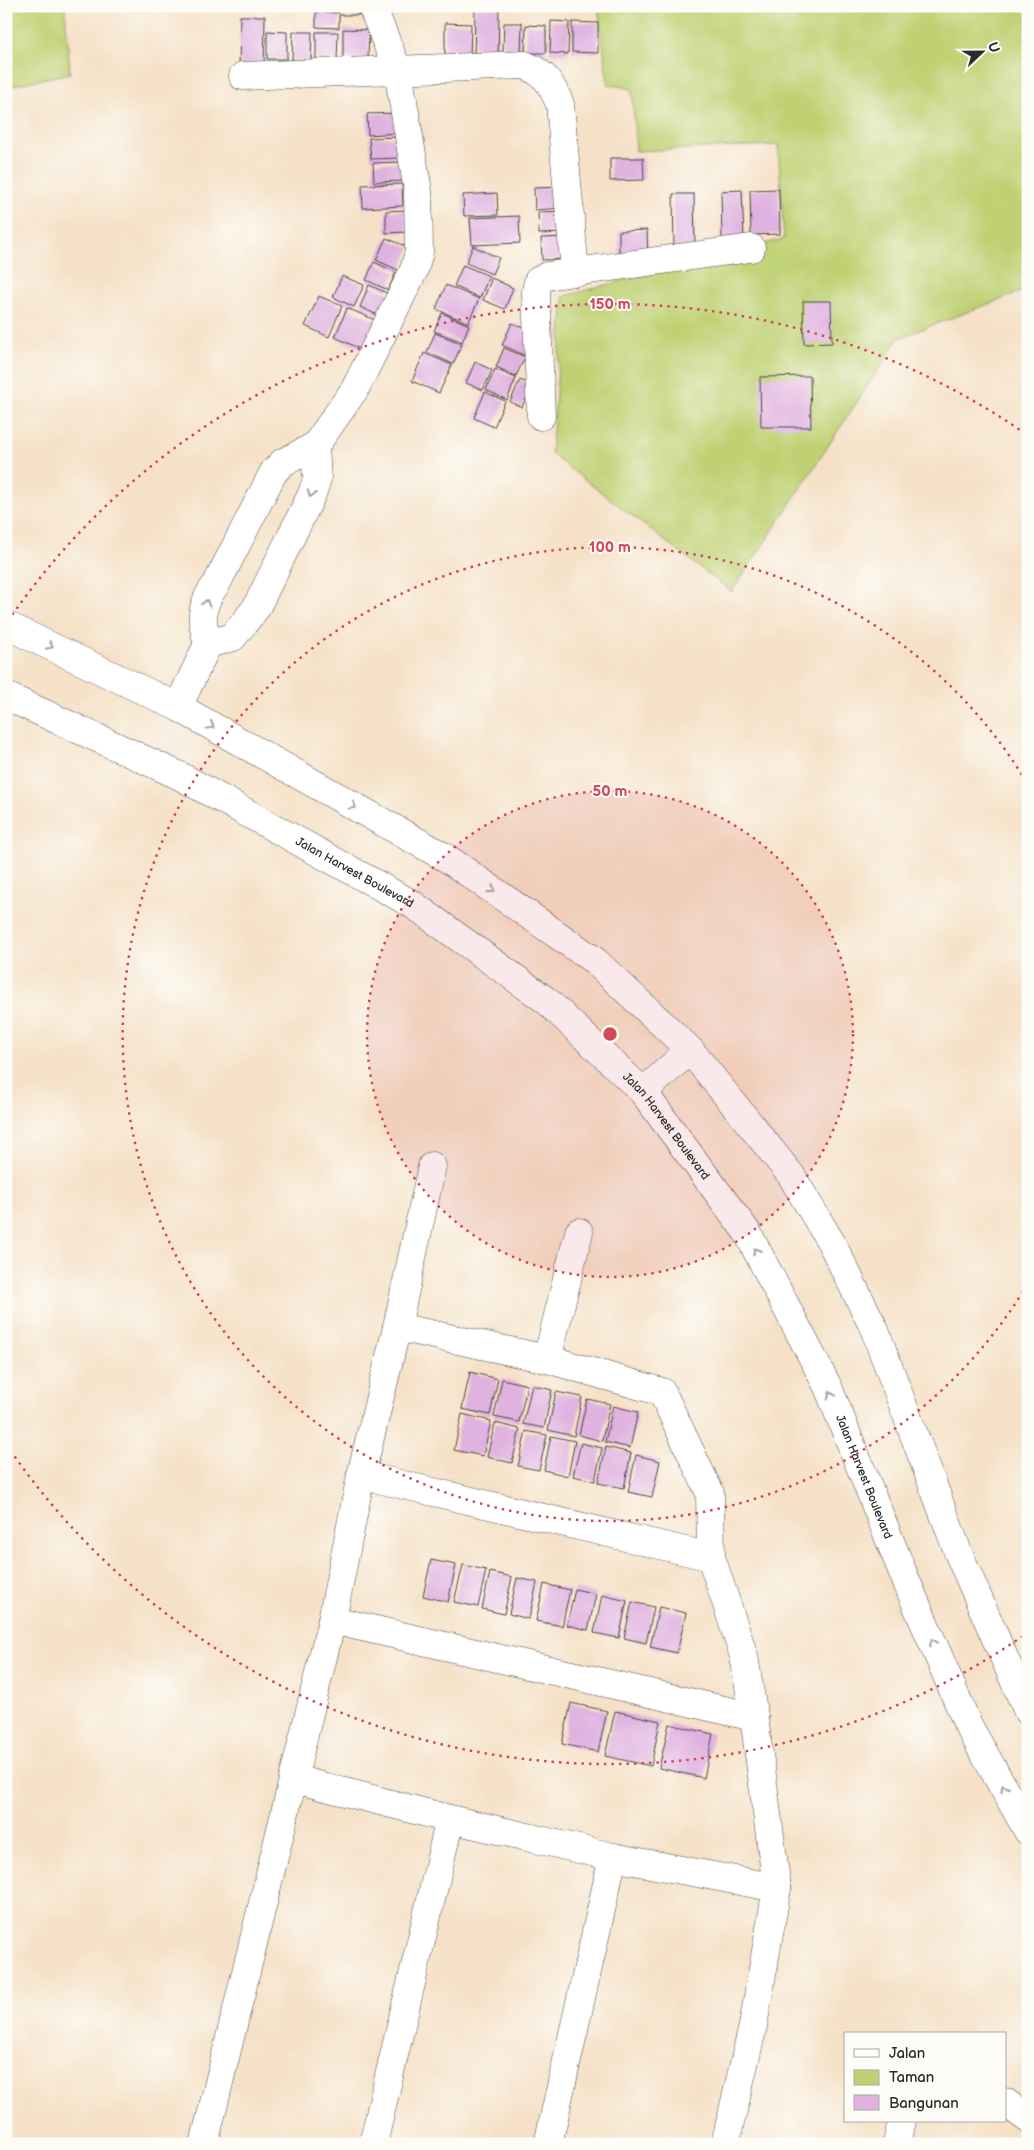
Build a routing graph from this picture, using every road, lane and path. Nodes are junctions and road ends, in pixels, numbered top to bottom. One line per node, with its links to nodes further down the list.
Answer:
1 (372, 6): 2 (street)
2 (398, 71): 3 (street); 5 (street); 7 (street)
3 (243, 76)
4 (751, 248): 5 (street)
5 (575, 272): 6 (street)
6 (540, 416)
7 (315, 446): 9 (street, one-way to 9); 9 (street, one-way to 7)
8 (6, 625): 11 (street, one-way to 11)
9 (208, 644): 11 (street)
10 (6, 696): 13 (street, Jalan Harvest Boulevard)
11 (178, 707): 12 (street, one-way to 12)
12 (690, 1050): 13 (street); 21 (street)
13 (643, 1092): 25 (street, Jalan Harvest Boulevard, one-way to 13)
14 (432, 1166): 16 (street)
15 (579, 1232): 17 (street)
16 (397, 1327): 17 (street); 18 (street)
17 (547, 1359): 19 (street)
18 (361, 1475): 19 (street); 20 (street)
19 (711, 1557): 22 (street)
20 (332, 1620): 22 (street); 23 (street)
21 (1028, 1712)
22 (754, 1717): 27 (street)
23 (294, 1779): 24 (street); 31 (street)
24 (450, 1819): 26 (street); 32 (street)
25 (1028, 1831)
26 (613, 1857): 27 (street); 33 (street)
27 (777, 1888): 34 (street)
28 (1006, 2103): 29 (street)
29 (1028, 2119)
30 (902, 2122): 35 (street)
31 (204, 2144)
32 (373, 2144)
33 (548, 2144)
34 (725, 2144)
35 (897, 2144)

